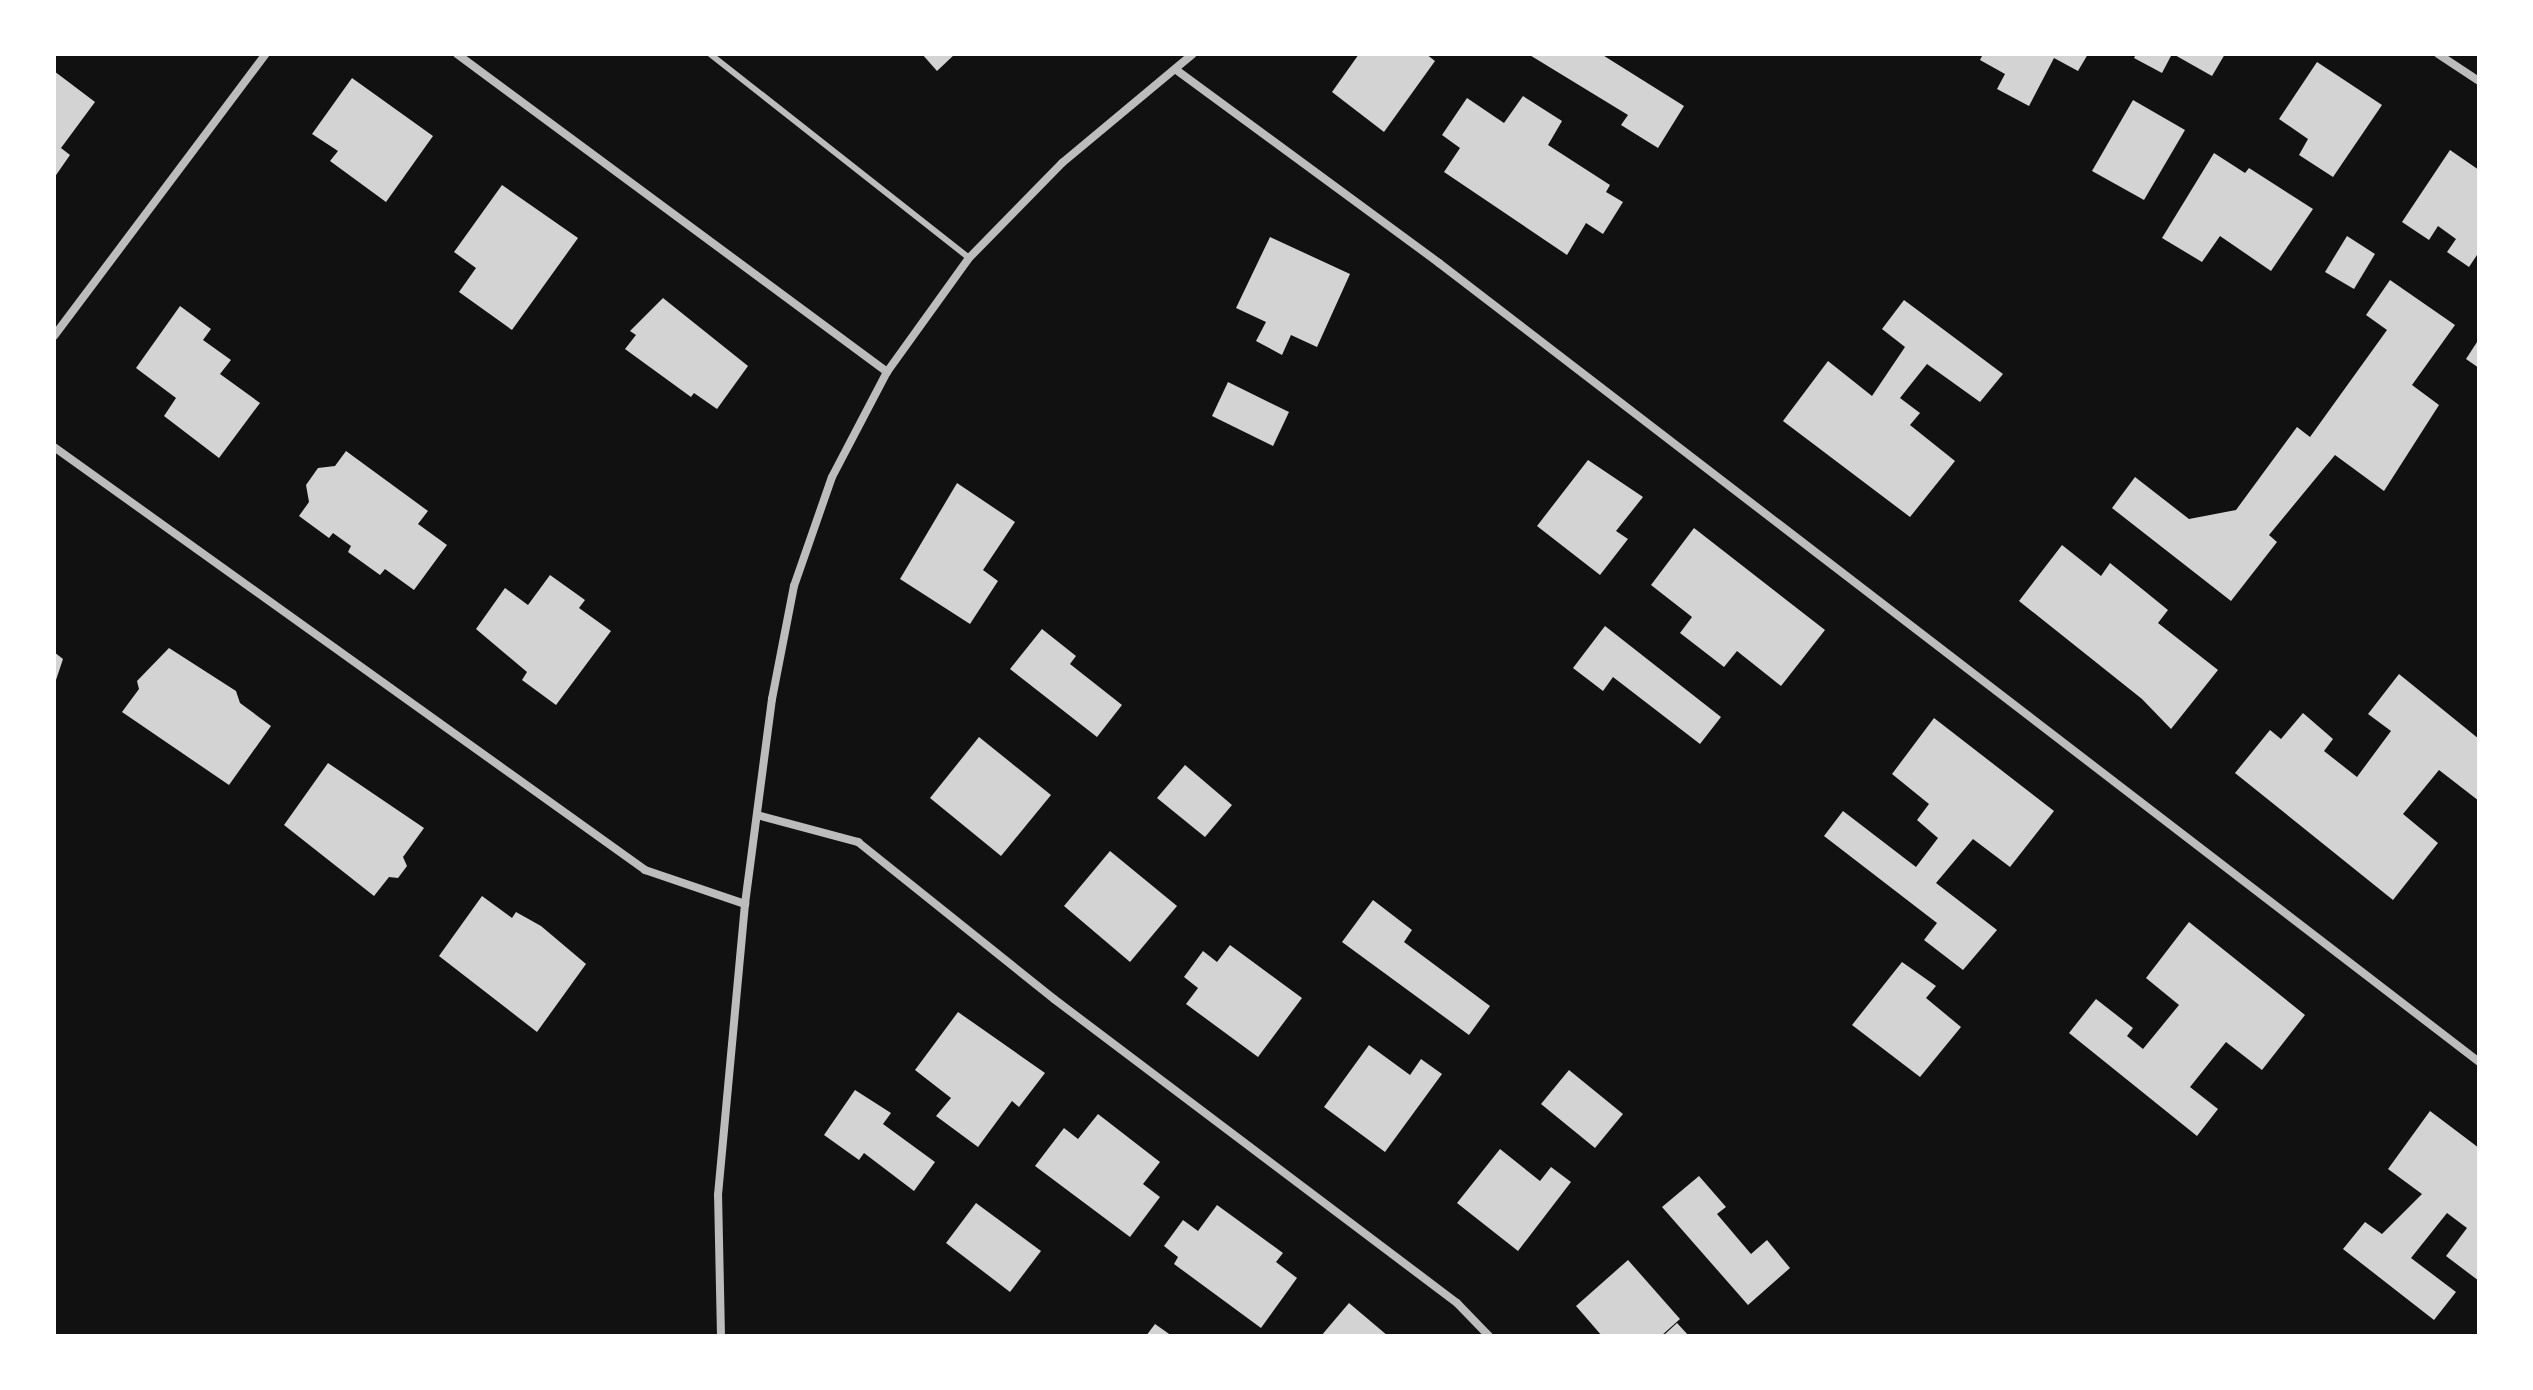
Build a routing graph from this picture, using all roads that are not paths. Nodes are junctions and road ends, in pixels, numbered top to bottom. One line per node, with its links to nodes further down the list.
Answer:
1 (266, 54): 9 (street)
2 (457, 54): 10 (street)
3 (710, 54): 8 (lane)
4 (1193, 54): 6 (street)
5 (2438, 54): 7 (street)
6 (1175, 69): 8 (street); 14 (street)
7 (2479, 81)
8 (969, 258): 10 (street)
9 (54, 336)
10 (887, 372): 12 (street)
11 (54, 447): 13 (street)
12 (757, 815): 13 (street); 16 (street)
13 (745, 904): 15 (street)
14 (2479, 1062)
15 (721, 1336)
16 (1489, 1336)

